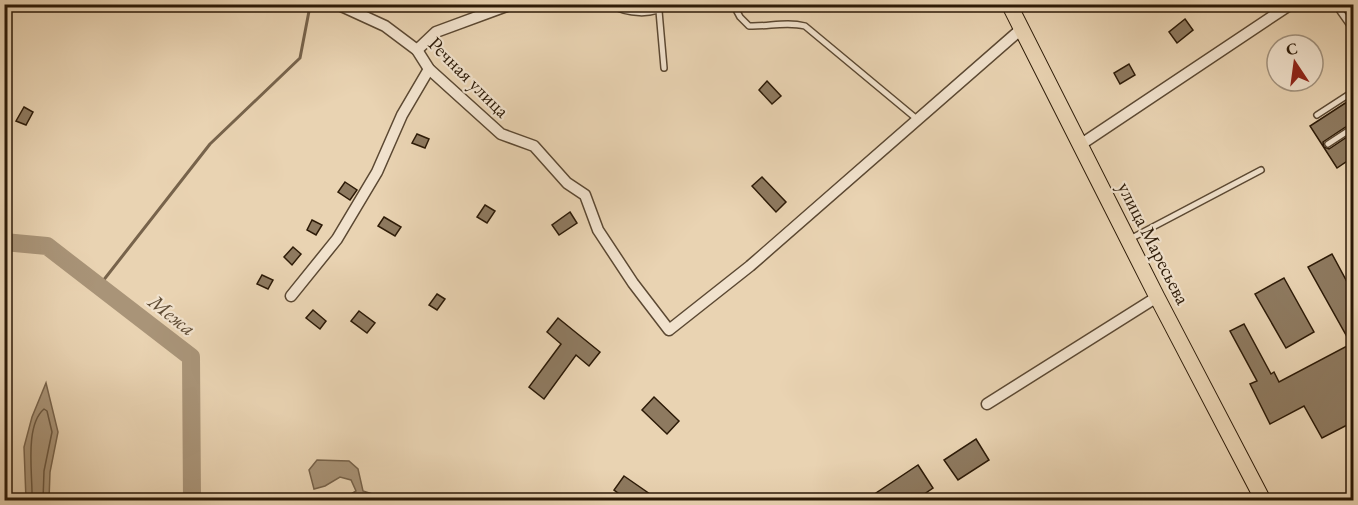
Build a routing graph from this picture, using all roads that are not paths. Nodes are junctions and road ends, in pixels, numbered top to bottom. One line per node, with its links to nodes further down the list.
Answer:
1 (337, 4): 12 (street, Речная улица)
2 (512, 4): 12 (street)
3 (608, 4): 9 (lane)
4 (670, 4): 9 (lane)
5 (733, 4): 17 (lane)
6 (1009, 4): 10 (main road, улица Маресьева)
7 (1291, 4): 20 (street)
8 (1335, 4): 11 (lane)
9 (659, 11): 14 (lane)
10 (1020, 30): 17 (street); 20 (main road, улица Маресьева)
11 (1353, 31)
12 (417, 50): 13 (street, Речная улица)
13 (429, 69): 17 (street, Речная улица); 23 (street)
14 (664, 69)
15 (1353, 90): 16 (lane)
16 (1317, 115)
17 (918, 120)
18 (1353, 127): 19 (lane)
19 (1328, 144)
20 (1080, 145): 22 (main road, улица Маресьева)
21 (1261, 170): 22 (lane)
22 (1128, 240): 24 (main road, улица Маресьева)
23 (291, 297)
24 (1157, 297): 25 (street); 26 (main road, улица Маресьева)
25 (987, 404)
26 (1263, 501)

